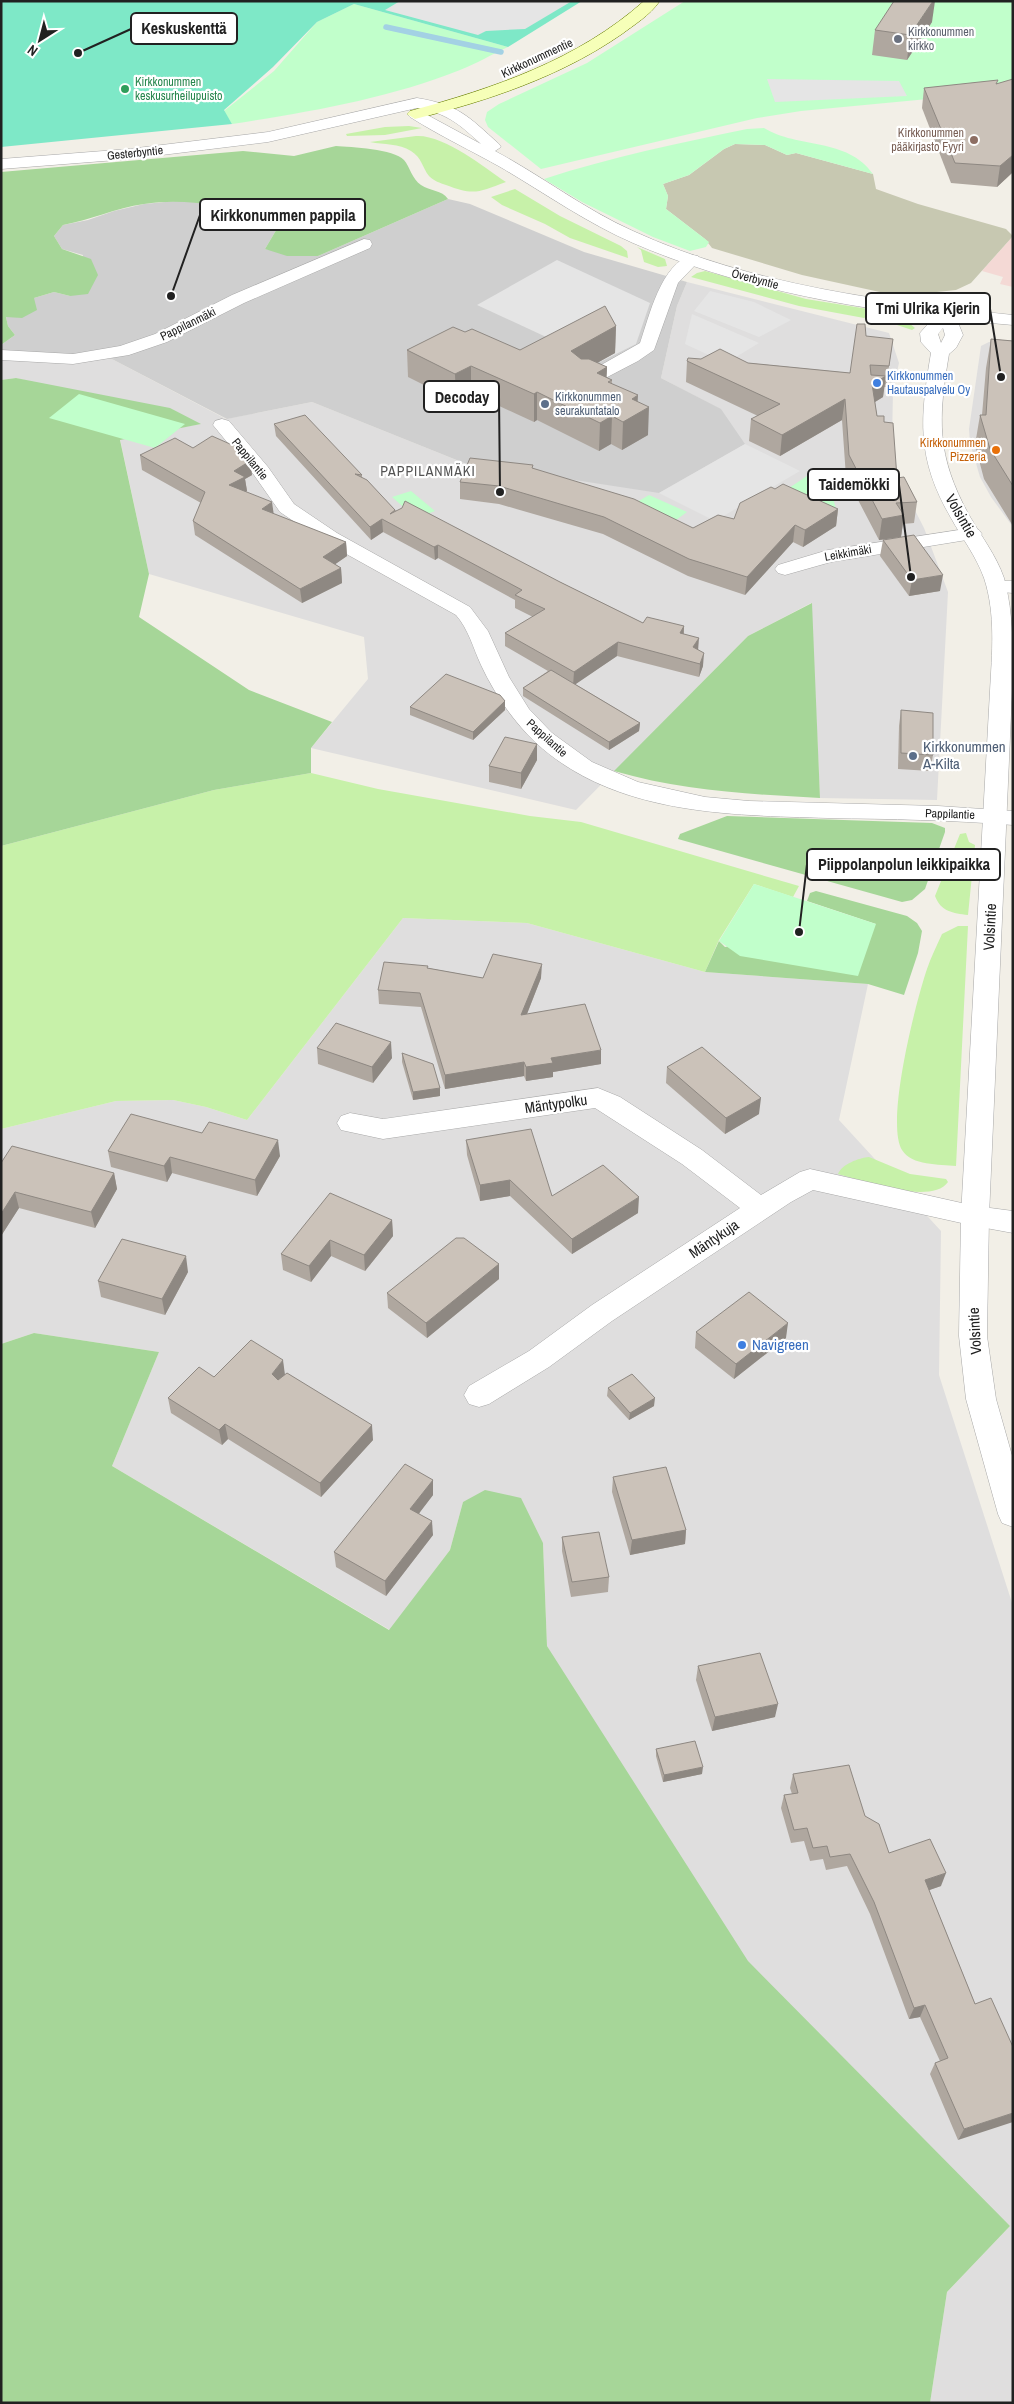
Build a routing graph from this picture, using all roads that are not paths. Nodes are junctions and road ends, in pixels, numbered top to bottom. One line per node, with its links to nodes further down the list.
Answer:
1 (652, 1): 2 (main road, Kirkkonummentie); 3 (main road, Kirkkonummentie)
2 (441, 107): 3 (main road, Gesterbyntie); 5 (street, Överbyntie)
3 (416, 109): 4 (street, Gesterbyntie); 5 (street, Överbyntie)
4 (1, 164)
5 (519, 172): 7 (street, Överbyntie)
6 (364, 244): 10 (street, Pappilanmäki)
7 (692, 260): 8 (street, Överbyntie); 11 (street)
8 (946, 314): 9 (street, Överbyntie); 13 (street, Volsintie)
9 (1013, 320)
10 (1, 355)
11 (586, 381)
12 (222, 425): 16 (street, Pappilantie)
13 (972, 534): 14 (street, Leikkimäki); 15 (street, Volsintie)
14 (785, 569)
15 (1005, 587): 16 (street, Volsintie)
16 (1004, 817): 19 (street, Volsintie)
17 (350, 1123): 18 (street, Mäntypolku)
18 (760, 1209): 19 (street, Mäntykuja); 21 (street, Mäntykuja)
19 (975, 1216): 20 (street, Mäntykuja); 22 (street, Volsintie)
20 (1013, 1222)
21 (479, 1395)
22 (1013, 1514)

